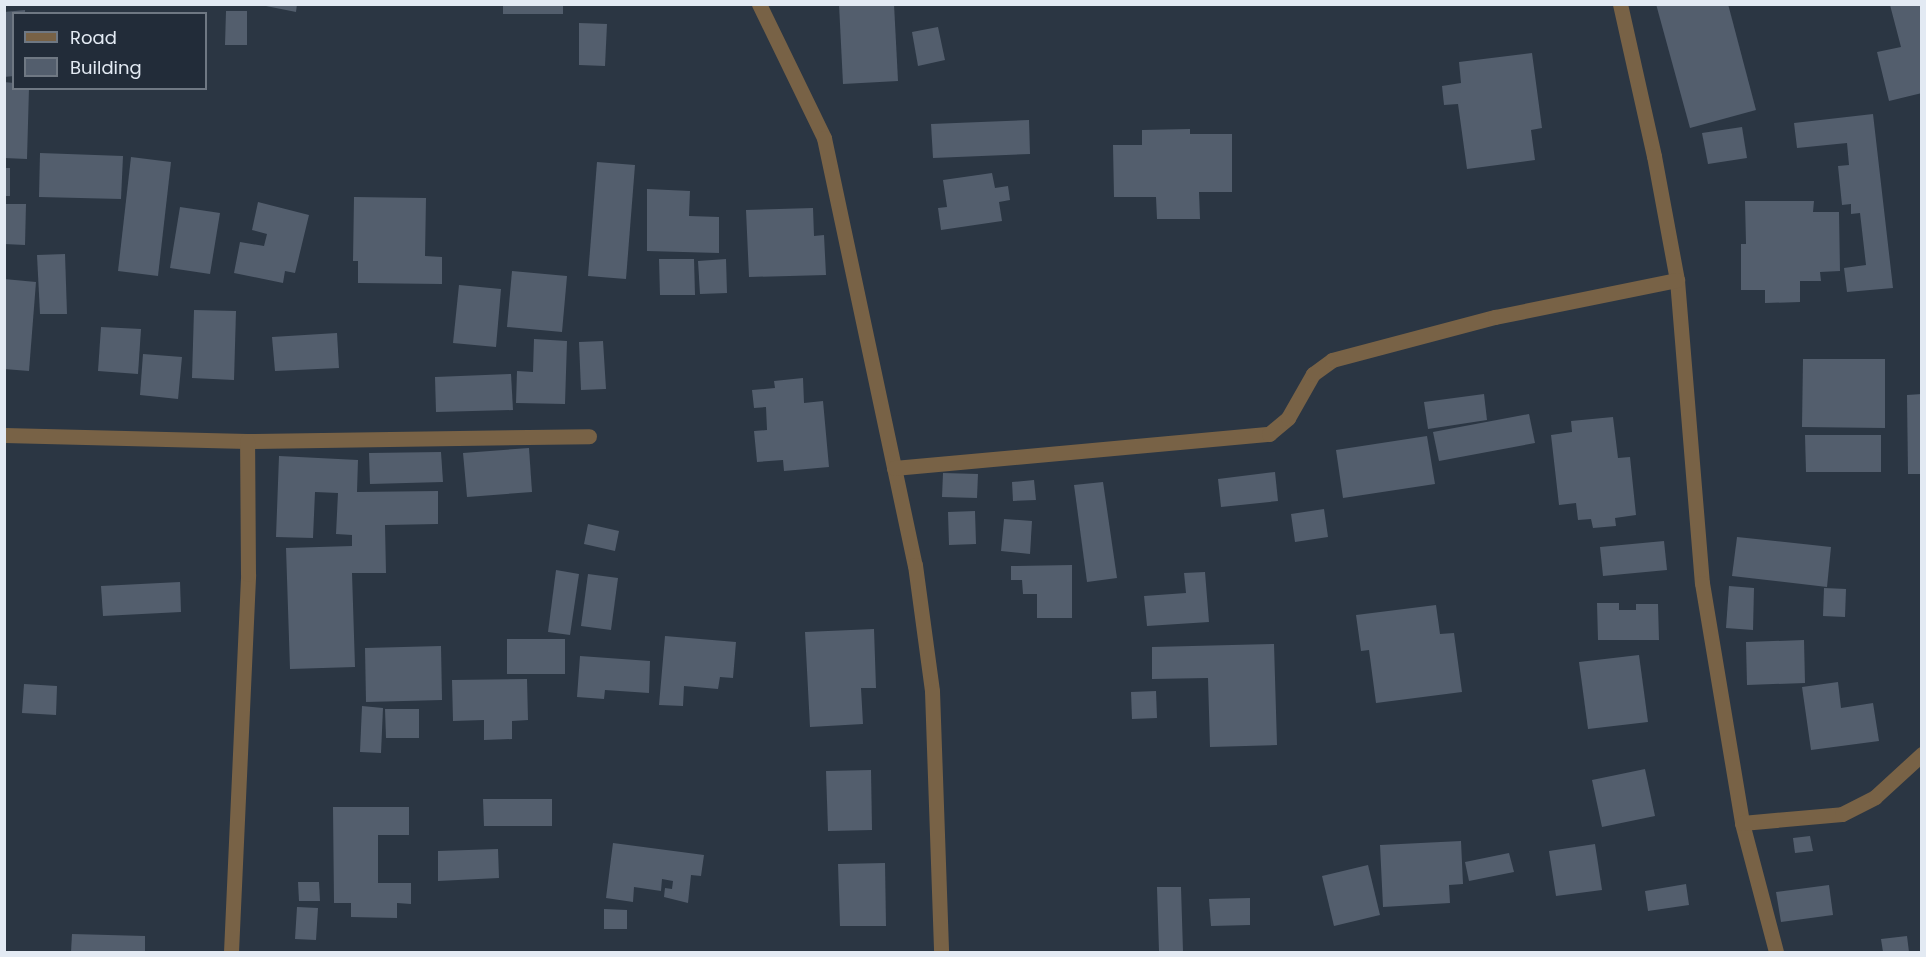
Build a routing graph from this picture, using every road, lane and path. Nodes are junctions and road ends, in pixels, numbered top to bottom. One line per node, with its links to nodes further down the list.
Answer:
1 (759, 4): 7 (street)
2 (1620, 4): 3 (street)
3 (1677, 280): 7 (street); 9 (street)
4 (4, 435): 6 (street)
5 (589, 436): 6 (street)
6 (247, 441): 10 (street)
7 (894, 468): 11 (street)
8 (1922, 754): 9 (street)
9 (1742, 823): 12 (street)
10 (231, 952)
11 (941, 952)
12 (1776, 952)

